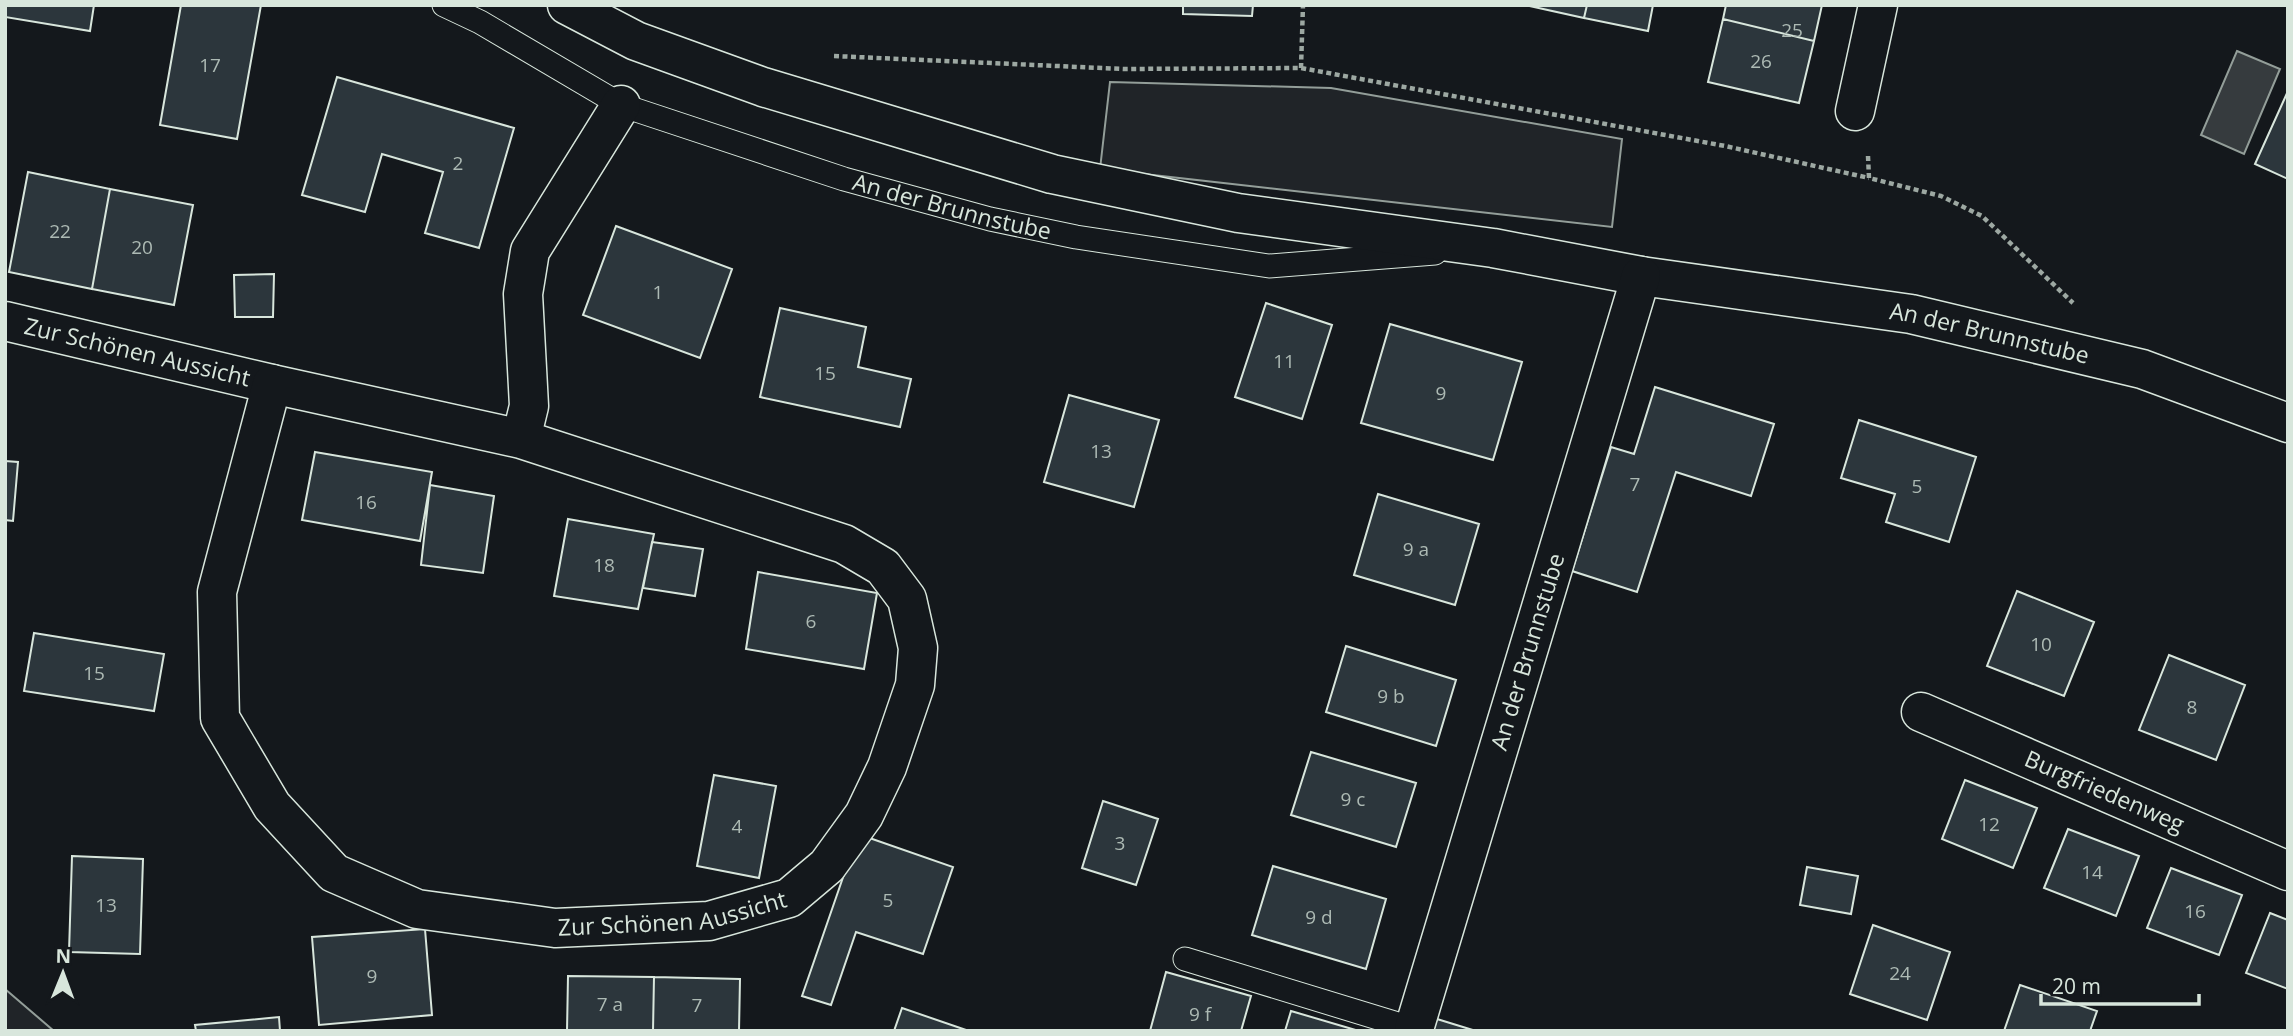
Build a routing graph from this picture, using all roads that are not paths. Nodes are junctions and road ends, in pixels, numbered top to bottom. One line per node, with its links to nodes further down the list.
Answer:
1 (444, 5): 4 (lane, An der Brunnstube)
2 (567, 5): 6 (street, An der Brunnstube)
3 (1878, 5): 5 (street)
4 (621, 105): 6 (lane, An der Brunnstube); 11 (street)
5 (1855, 111)
6 (1493, 248): 7 (street, An der Brunnstube)
7 (1641, 276): 10 (street, An der Brunnstube); 15 (street, An der Brunnstube)
8 (5, 321): 9 (street, Zur Schönen Aussicht)
9 (272, 384): 11 (street, Zur Schönen Aussicht); 11 (street, Zur Schönen Aussicht)
10 (2288, 423)
11 (521, 439)
12 (1921, 712): 13 (street, Burgfriedenweg)
13 (2288, 871)
14 (1185, 959): 15 (lane)
15 (1414, 1029)

